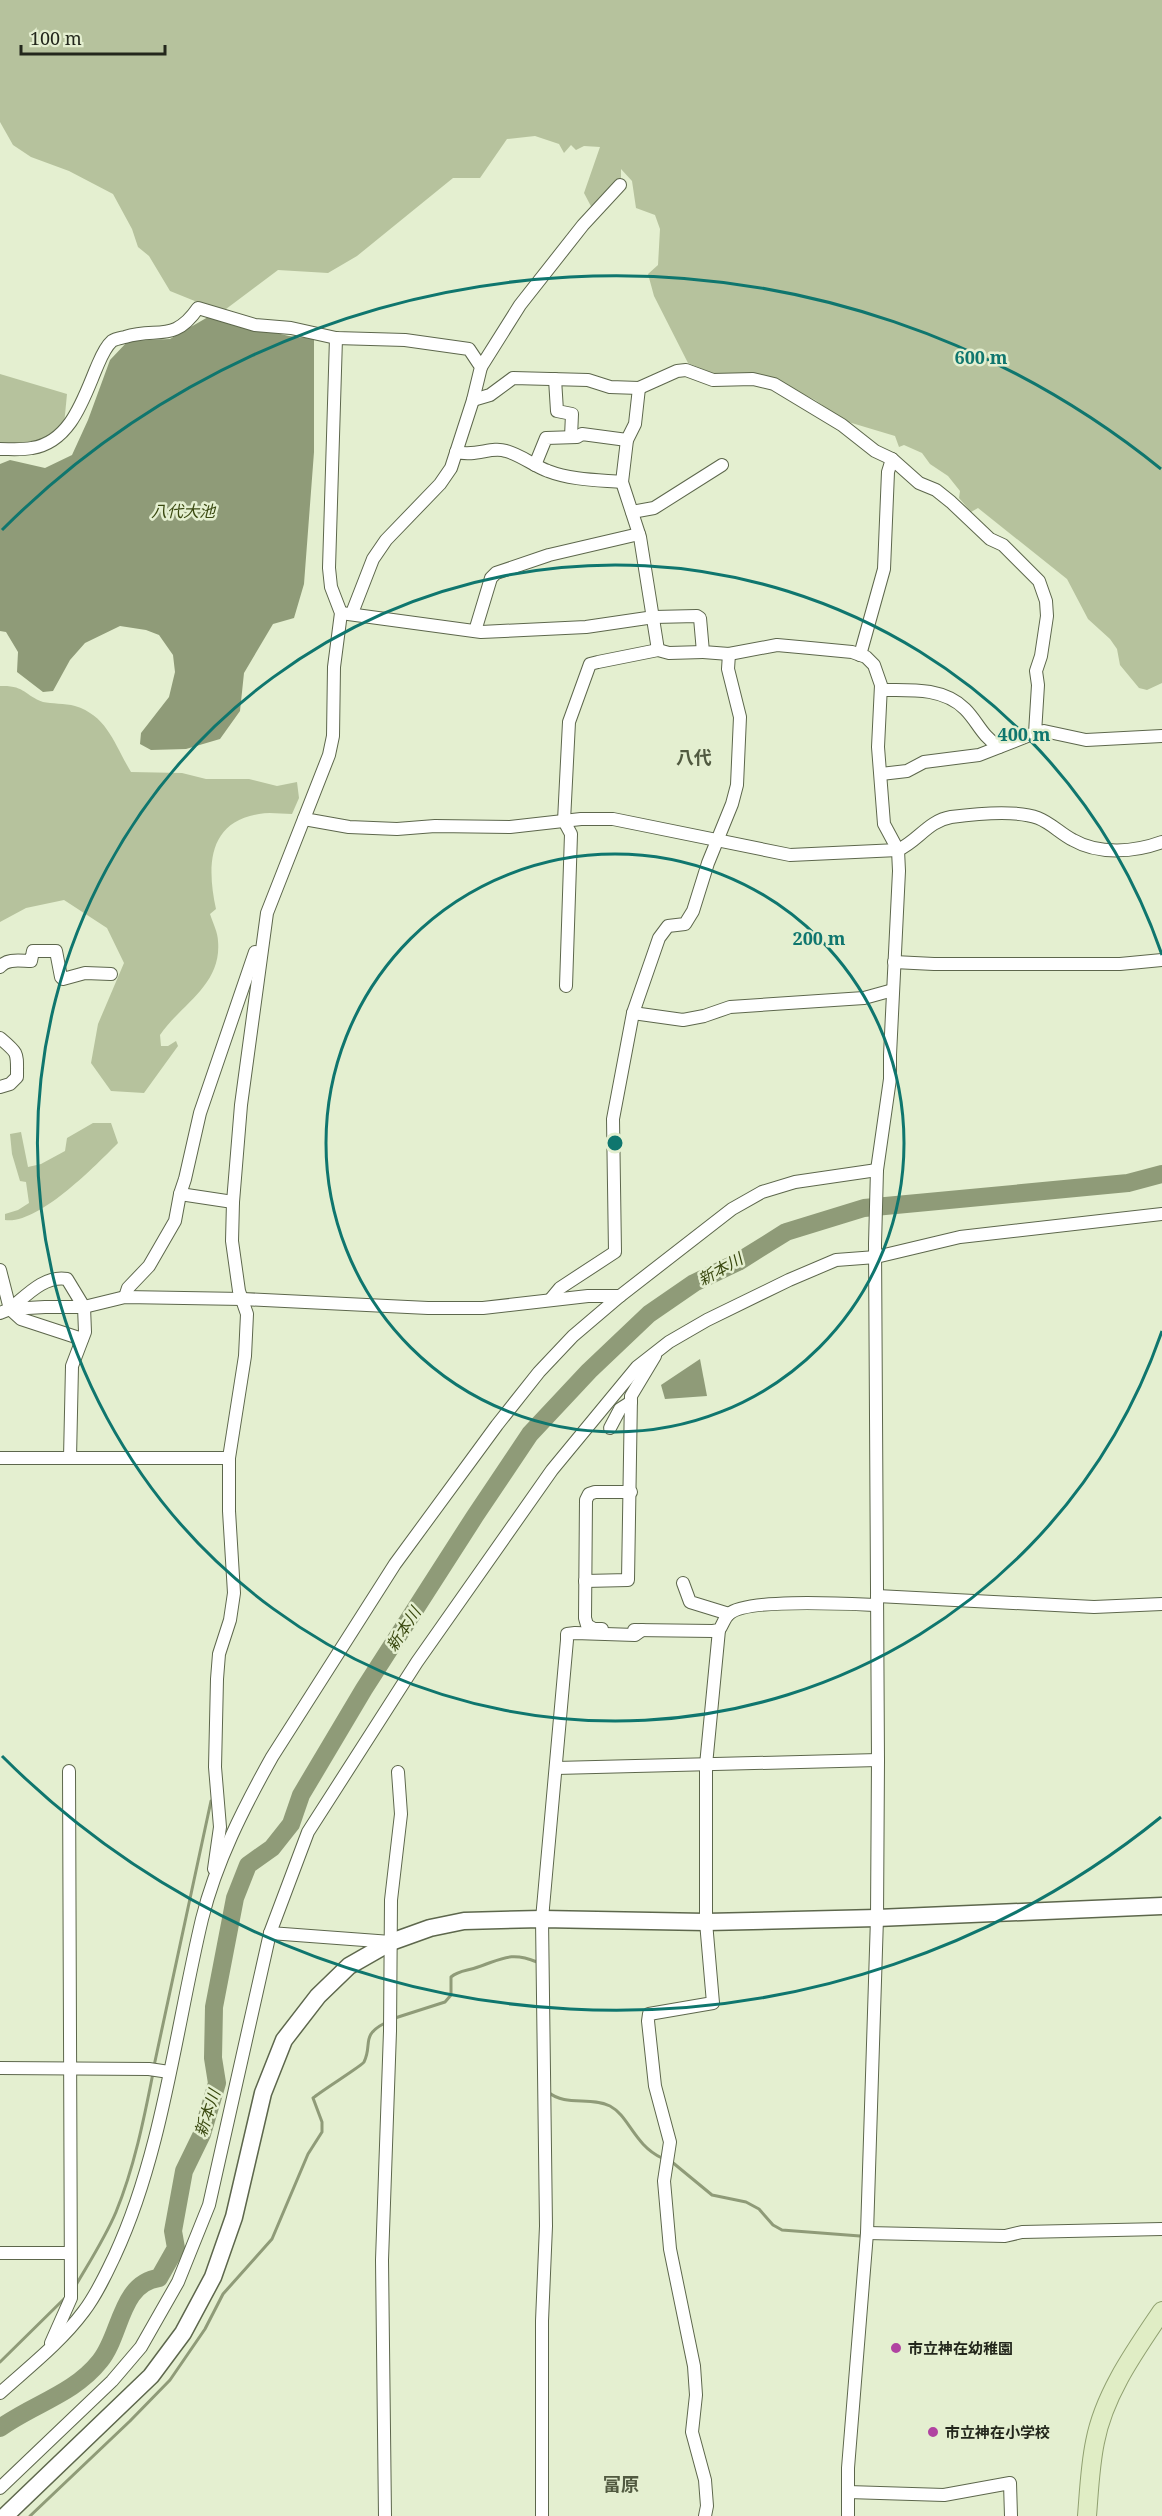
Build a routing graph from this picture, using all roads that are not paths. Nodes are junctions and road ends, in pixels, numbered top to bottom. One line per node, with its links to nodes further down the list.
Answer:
1 (620, 185): 3 (street)
2 (336, 338): 3 (street); 9 (street); 17 (street)
3 (481, 367): 6 (street)
4 (555, 379): 5 (street); 6 (street); 7 (street)
5 (639, 388): 8 (street); 11 (street)
6 (473, 400): 10 (street)
7 (571, 438): 8 (street); 12 (street)
8 (627, 440): 14 (street)
9 (0, 449)
10 (456, 452): 12 (street); 17 (street)
11 (892, 459): 23 (street); 25 (street)
12 (535, 465): 14 (street)
13 (722, 465): 15 (street)
14 (622, 482): 15 (street)
15 (632, 512): 16 (street)
16 (639, 534): 18 (street); 19 (street)
17 (346, 613): 19 (street); 29 (street)
18 (654, 617): 19 (street); 20 (street); 21 (street)
19 (475, 631)
20 (658, 650): 21 (street); 30 (street)
21 (703, 652): 22 (street)
22 (729, 654): 23 (street); 31 (street)
23 (860, 655): 24 (street)
24 (881, 690): 27 (street); 28 (street)
25 (1035, 733): 26 (street); 27 (street)
26 (1162, 736)
27 (999, 747): 28 (street)
28 (881, 774): 33 (street)
29 (303, 819): 30 (street); 34 (street)
30 (564, 821): 31 (street); 39 (street)
31 (717, 840): 33 (street); 41 (street)
32 (1162, 842): 33 (street)
33 (898, 850): 36 (street)
34 (261, 948): 45 (street); 46 (street)
35 (1162, 960): 36 (street)
36 (894, 962): 40 (street)
37 (0, 967): 38 (street)
38 (111, 974)
39 (566, 986)
40 (893, 990): 41 (street); 44 (street)
41 (633, 1013): 53 (street)
42 (0, 1038): 43 (street)
43 (0, 1087)
44 (877, 1174): 48 (street); 50 (street)
45 (180, 1194): 46 (street); 51 (street)
46 (232, 1202): 52 (street)
47 (1162, 1214): 48 (street)
48 (876, 1257): 57 (street); 66 (street)
49 (0, 1270): 55 (street)
50 (620, 1296): 53 (street); 76 (street)
51 (125, 1297): 52 (street); 54 (street)
52 (243, 1299): 53 (street); 62 (street)
53 (550, 1300)
54 (84, 1307): 55 (street); 55 (street); 56 (street)
55 (5, 1311): 56 (street)
56 (82, 1339): 61 (street)
57 (656, 1352): 58 (street); 81 (street)
58 (631, 1402): 59 (street); 63 (street)
59 (609, 1428)
60 (0, 1458): 61 (street)
61 (70, 1458): 62 (street)
62 (229, 1458): 76 (street)
63 (631, 1492): 64 (street); 64 (street)
64 (585, 1581): 69 (street)
65 (683, 1583): 68 (street)
66 (877, 1601): 67 (street); 68 (street); 71 (street)
67 (1162, 1604)
68 (729, 1614): 70 (street)
69 (642, 1630): 70 (street); 73 (street)
70 (719, 1630): 72 (street)
71 (878, 1760): 72 (street); 78 (street)
72 (706, 1765): 73 (street); 80 (street)
73 (556, 1768): 79 (street)
74 (69, 1771): 84 (street)
75 (398, 1772): 82 (street)
76 (216, 1875): 85 (street)
77 (1162, 1906): 78 (street)
78 (877, 1918): 80 (street); 87 (street)
79 (542, 1919): 80 (street); 82 (street); 97 (street)
80 (706, 1922): 98 (street)
81 (270, 1933): 82 (street); 93 (street)
82 (391, 1942): 95 (street); 96 (street)
83 (0, 2068): 84 (street)
84 (71, 2069): 85 (street); 89 (street)
85 (169, 2072): 91 (street)
86 (1162, 2229): 87 (street)
87 (867, 2233): 94 (street)
88 (0, 2253): 89 (street)
89 (70, 2253): 91 (street)
90 (1162, 2311): 101 (main road)
91 (48, 2350): 92 (street)
92 (0, 2393)
93 (0, 2488)
94 (848, 2492): 99 (street); 100 (street)
95 (5, 2516)
96 (385, 2516)
97 (542, 2516)
98 (705, 2516)
99 (848, 2516)
100 (1011, 2516)
101 (1087, 2516)

